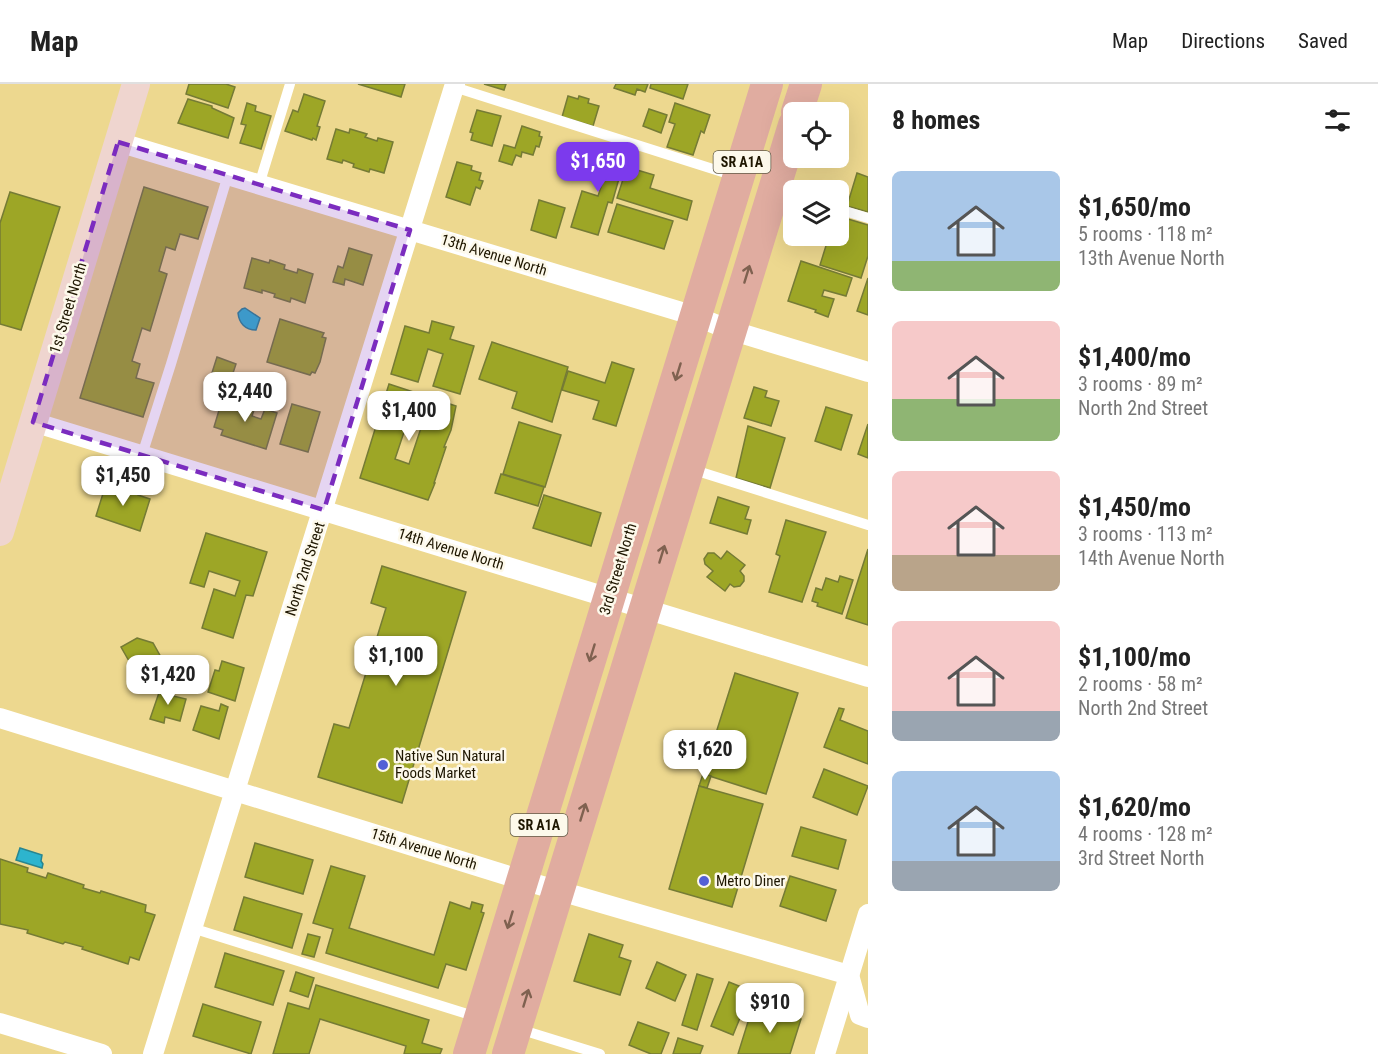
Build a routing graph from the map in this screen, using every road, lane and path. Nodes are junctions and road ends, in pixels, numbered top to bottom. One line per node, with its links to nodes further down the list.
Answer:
1 (136, 84): 7 (street, 1st Street North)
2 (290, 84): 10 (lane)
3 (767, 84): 9 (main road, 3rd Street North / SR A1A)
4 (806, 84): 6 (main road)
5 (454, 86): 9 (lane); 14 (street, North 2nd Street)
6 (800, 102)
7 (118, 142): 8 (street, 13th Avenue North); 18 (street, 1st Street North)
8 (228, 175): 10 (street, 13th Avenue North); 19 (lane)
9 (738, 177): 15 (main road, 3rd Street North / SR A1A)
10 (259, 184): 14 (street, 13th Avenue North)
11 (783, 191): 16 (main road, SR A1A, one-way to 11)
12 (849, 212): 13 (lane)
13 (868, 218)
14 (410, 230): 15 (street, 13th Avenue North); 21 (street, North 2nd Street)
15 (695, 316): 16 (street, 13th Avenue North); 24 (main road, 3rd Street North / SR A1A, one-way to 24)
16 (730, 330): 17 (street, 13th Avenue North); 20 (main road, SR A1A)
17 (868, 372)
18 (33, 422): 19 (street, 14th Avenue North); 23 (street, 1st Street North)
19 (142, 455): 21 (street, 14th Avenue North)
20 (688, 468): 22 (lane); 25 (main road, SR A1A, one-way to 20)
21 (324, 510): 24 (street, 14th Avenue North); 28 (street, North 2nd Street)
22 (868, 525)
23 (0, 532)
24 (609, 597): 25 (street, 14th Avenue North); 29 (main road, 3rd Street North / SR A1A, one-way to 29)
25 (645, 610): 26 (street, 14th Avenue North); 30 (main road, SR A1A, one-way to 25)
26 (868, 677)
27 (0, 718): 28 (street, 15th Avenue North)
28 (235, 790): 29 (street, 15th Avenue North); 32 (street, North 2nd Street)
29 (522, 880): 30 (street, 15th Avenue North); 35 (main road, 3rd Street North / SR A1A, one-way to 35)
30 (560, 890): 34 (street, 15th Avenue North); 38 (main road, SR A1A, one-way to 30)
31 (868, 914): 34 (street)
32 (192, 928): 35 (lane); 40 (street, North 2nd Street)
33 (868, 954): 34 (street)
34 (849, 975): 36 (street); 43 (street)
35 (480, 1018): 41 (main road, 3rd Street North / SR A1A)
36 (868, 1018)
37 (0, 1023): 39 (street)
38 (512, 1041): 42 (lane)
39 (102, 1054)
40 (153, 1054)
41 (470, 1054)
42 (600, 1054)
43 (825, 1054)

